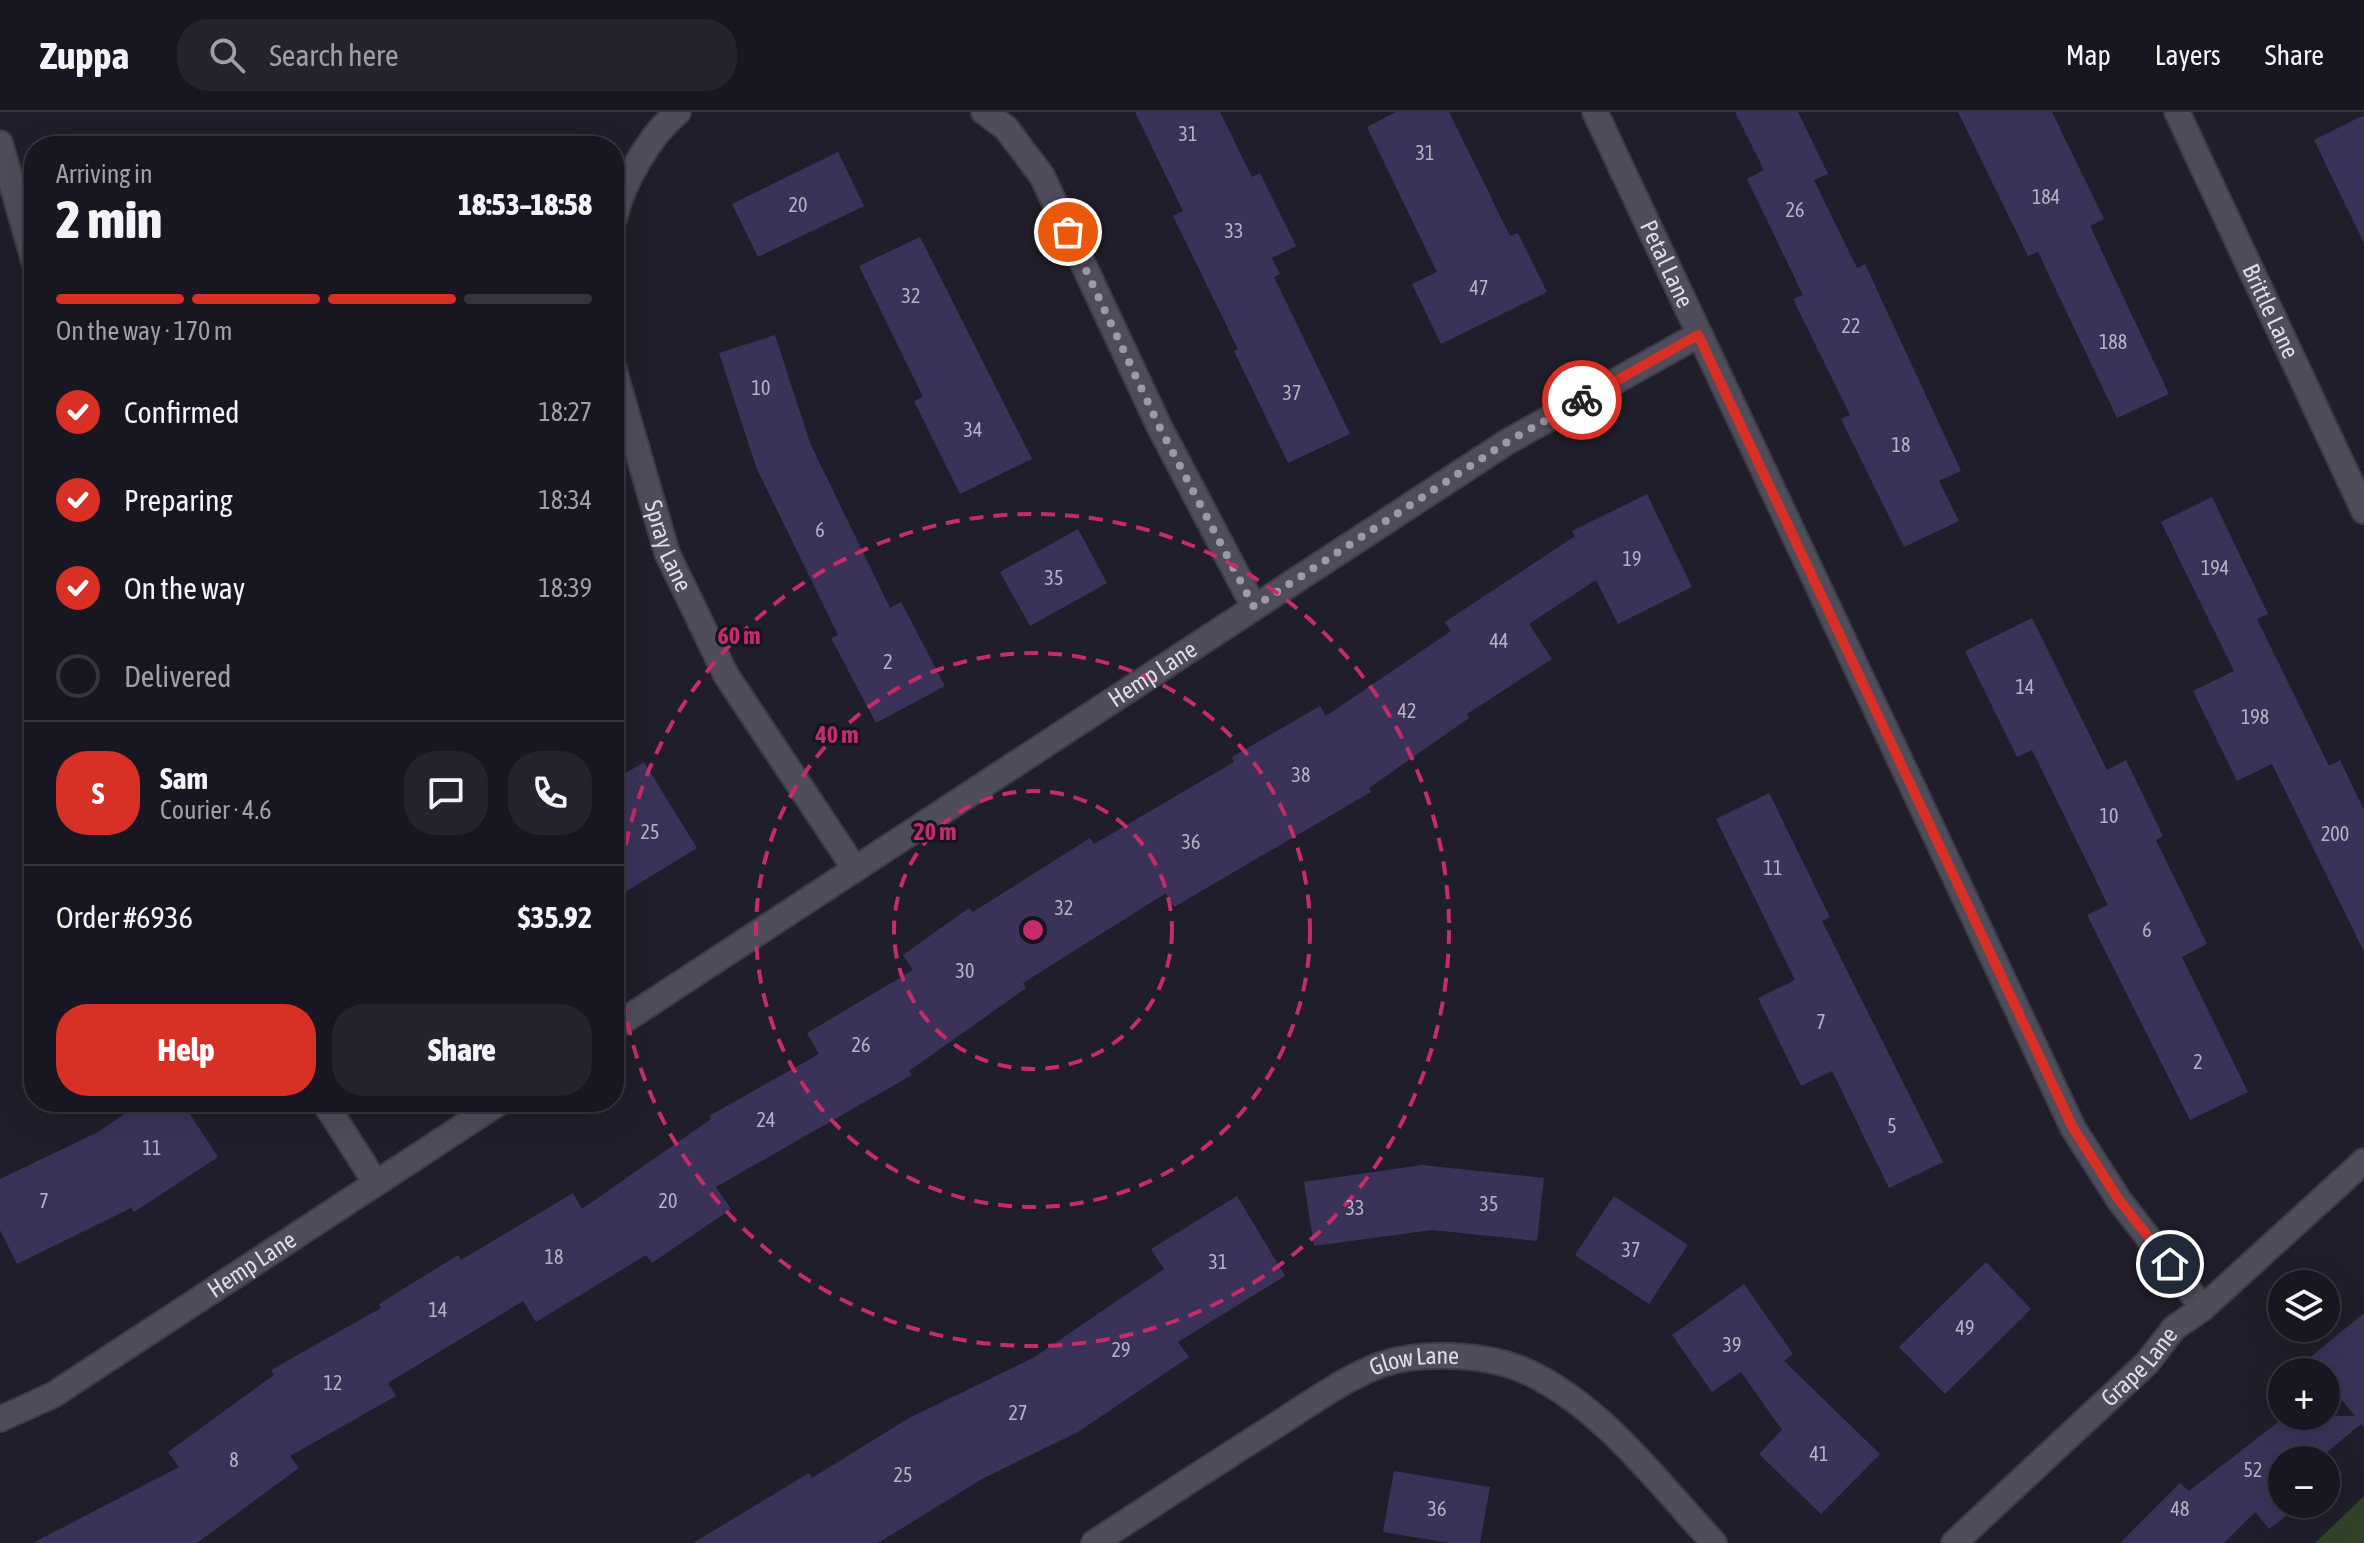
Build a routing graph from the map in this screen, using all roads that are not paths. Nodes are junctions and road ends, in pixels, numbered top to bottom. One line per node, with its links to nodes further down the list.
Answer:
1 (678, 112): 6 (street)
2 (984, 112): 11 (street)
3 (1595, 112): 8 (street, Petal Lane)
4 (2177, 112): 10 (street, Brittle Lane)
5 (0, 143): 7 (street)
6 (624, 197)
7 (24, 226)
8 (1698, 335): 11 (street, Hemp Lane); 18 (street, Petal Lane)
9 (624, 405): 12 (street, Spray Lane)
10 (2364, 511)
11 (1254, 607): 12 (street, Hemp Lane)
12 (855, 869): 13 (street, Hemp Lane)
13 (624, 1020)
14 (330, 1112): 17 (street)
15 (485, 1112): 17 (street, Hemp Lane)
16 (2364, 1161): 18 (street, Grape Lane)
17 (376, 1183): 19 (street, Hemp Lane)
18 (2203, 1308): 22 (street, Grape Lane)
19 (0, 1419)
20 (1094, 1543): 21 (street, Glow Lane)
21 (1714, 1543)
22 (1954, 1543)

